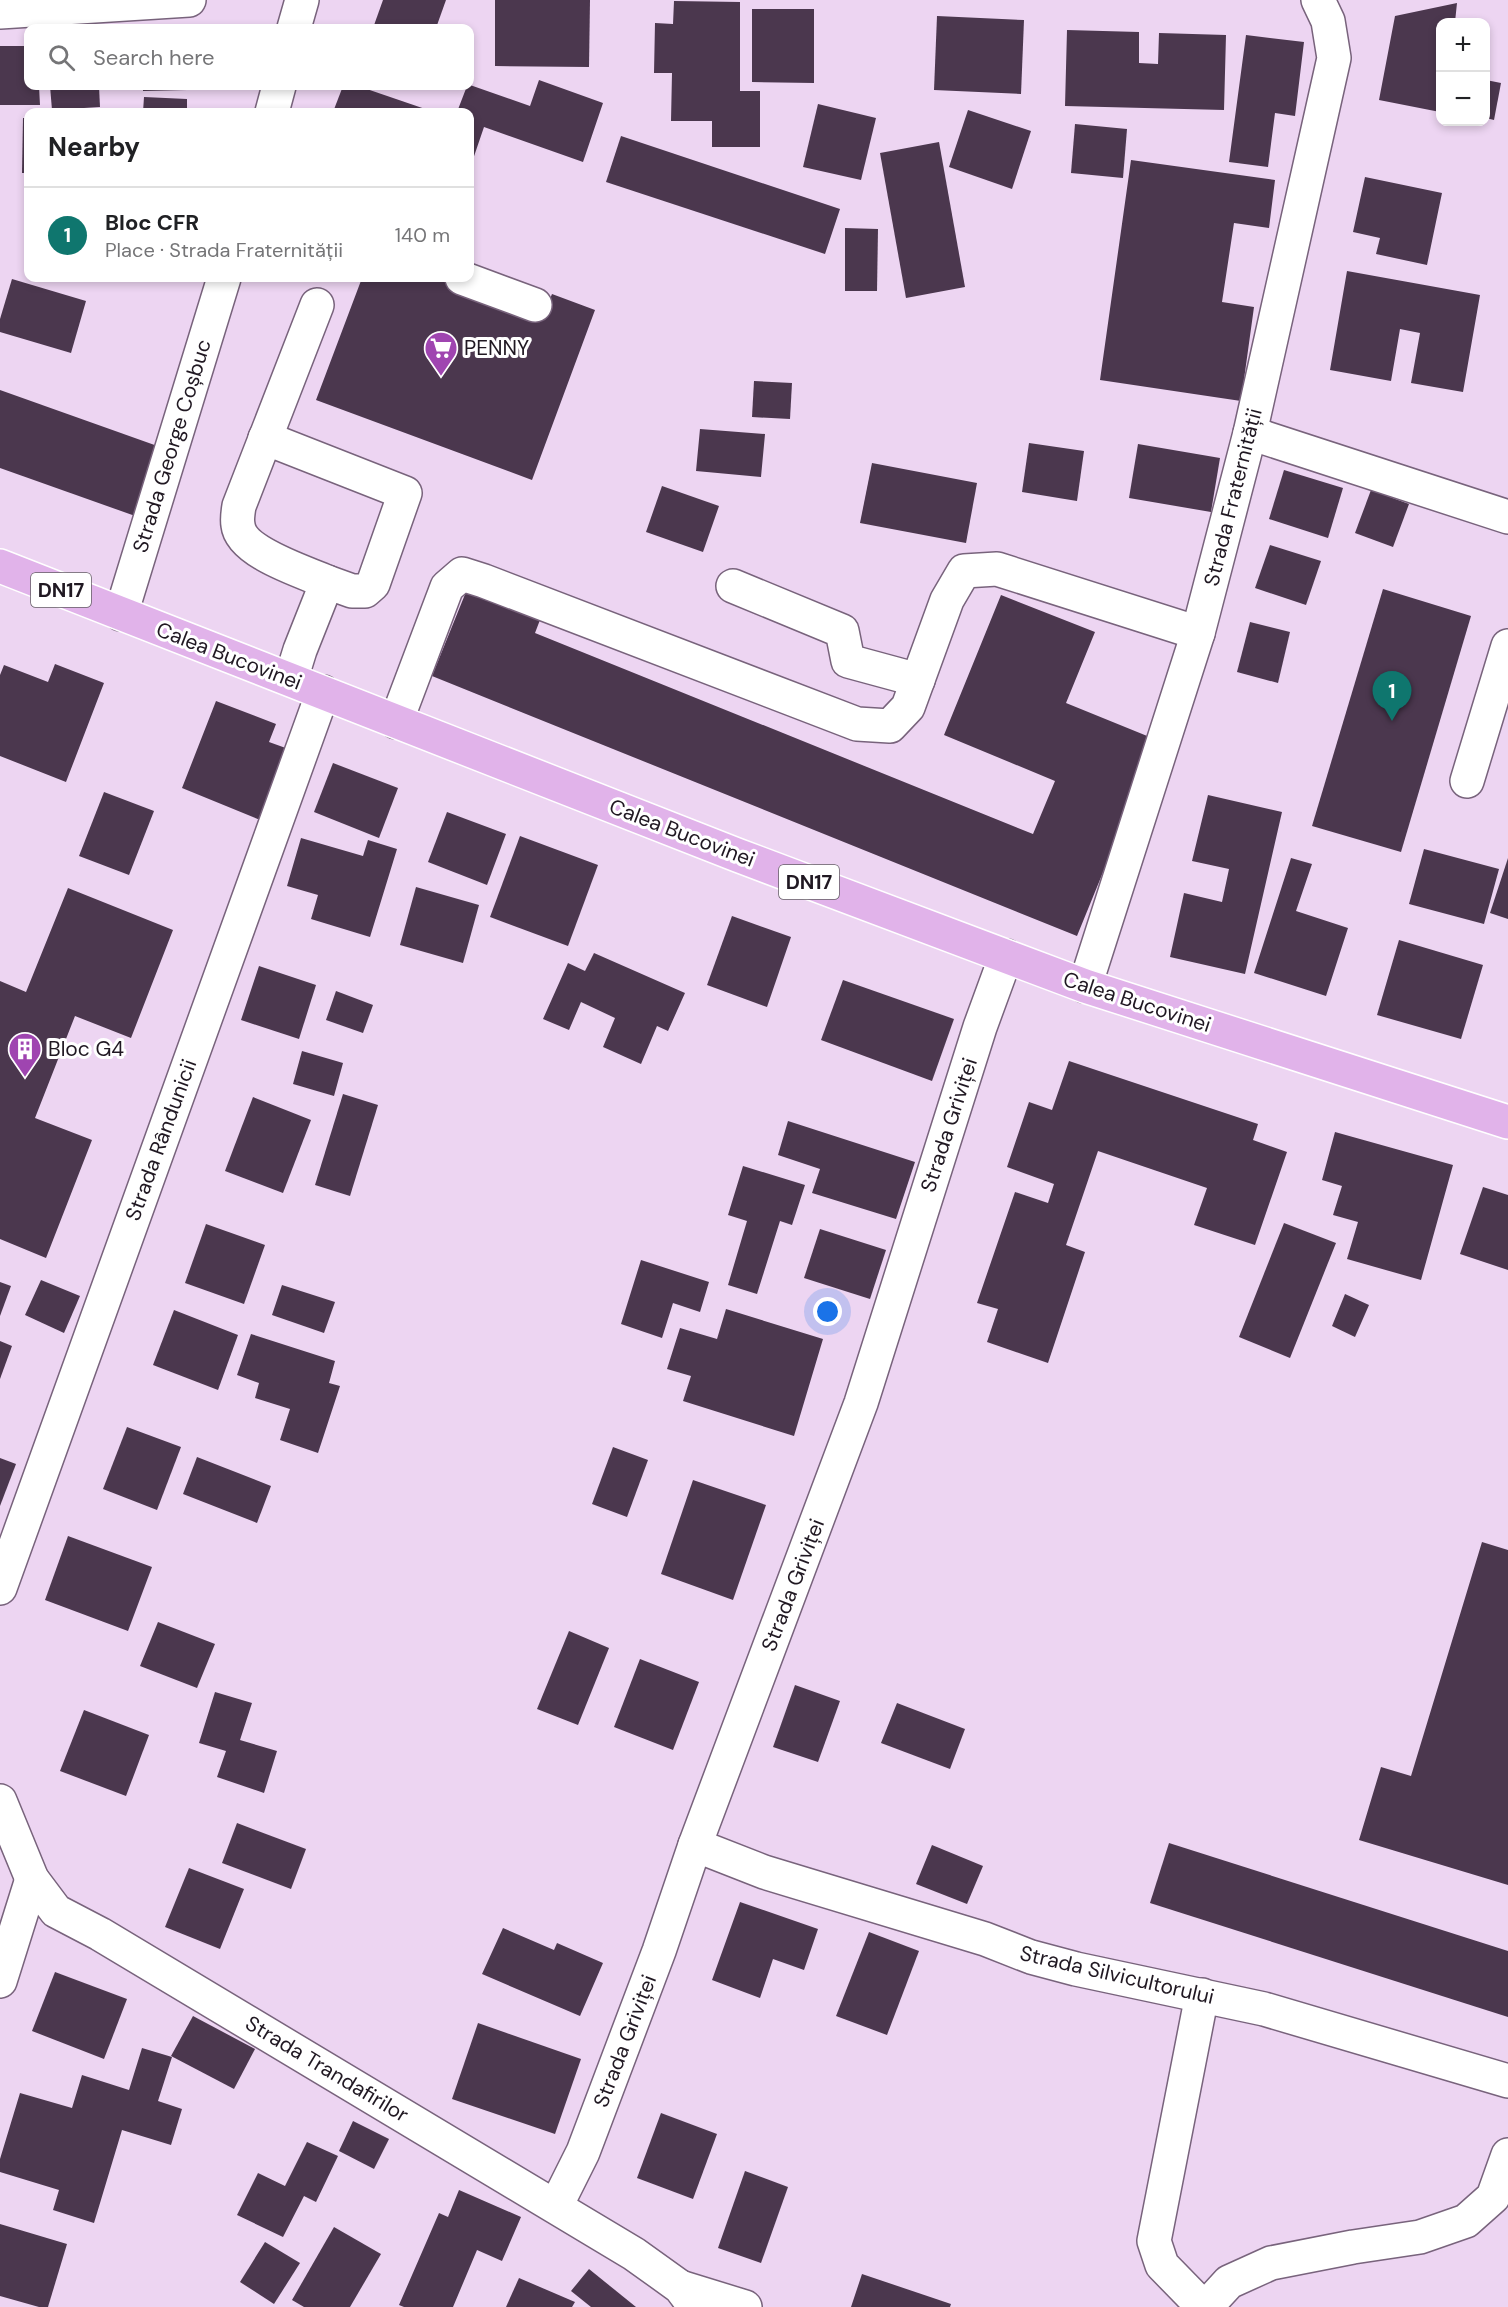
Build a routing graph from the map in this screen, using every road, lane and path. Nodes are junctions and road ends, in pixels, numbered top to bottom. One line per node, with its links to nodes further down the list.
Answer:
1 (189, 0): 4 (street)
2 (302, 0): 5 (street)
3 (1318, 0): 12 (street, Strada Fraternității)
4 (0, 12)
5 (295, 24)
6 (278, 90): 7 (street)
7 (273, 108)
8 (223, 282): 18 (street, Strada George Coșbuc)
9 (473, 282): 10 (street)
10 (536, 305)
11 (317, 306): 13 (street)
12 (1250, 433): 14 (street); 19 (street, Strada Fraternității)
13 (266, 438): 16 (street); 16 (street)
14 (1508, 517)
15 (0, 566): 18 (highway, Calea Bucovinei / DN17)
16 (327, 582): 21 (street)
17 (733, 586): 22 (street)
18 (121, 614): 21 (highway, Calea Bucovinei / DN17)
19 (1198, 633): 22 (street); 27 (street, Strada Fraternității)
20 (1508, 646): 25 (street)
21 (291, 680): 23 (highway, Calea Bucovinei / DN17)
22 (918, 680): 24 (street)
23 (322, 692): 24 (highway, Calea Bucovinei / DN17); 29 (street, Strada Rândunicii)
24 (396, 722): 26 (highway, Calea Bucovinei / DN17)
25 (1467, 781)
26 (1006, 956): 27 (highway, Calea Bucovinei / DN17); 31 (street, Strada Griviței)
27 (1085, 986): 28 (highway, Calea Bucovinei / DN17)
28 (1508, 1122)
29 (0, 1588)
30 (0, 1800): 32 (street, Strada Trandafirilor)
31 (695, 1845): 34 (street, Strada Silvicultorului); 37 (street, Strada Griviței)
32 (32, 1879): 33 (street); 37 (street, Strada Trandafirilor)
33 (1, 1965)
34 (1202, 1995): 35 (street, Strada Silvicultorului); 40 (street)
35 (1508, 2081)
36 (1508, 2155): 40 (street)
37 (556, 2206): 38 (street, Strada Trandafirilor)
38 (687, 2297): 39 (street, Strada Trandafirilor)
39 (745, 2307)
40 (1204, 2307)

